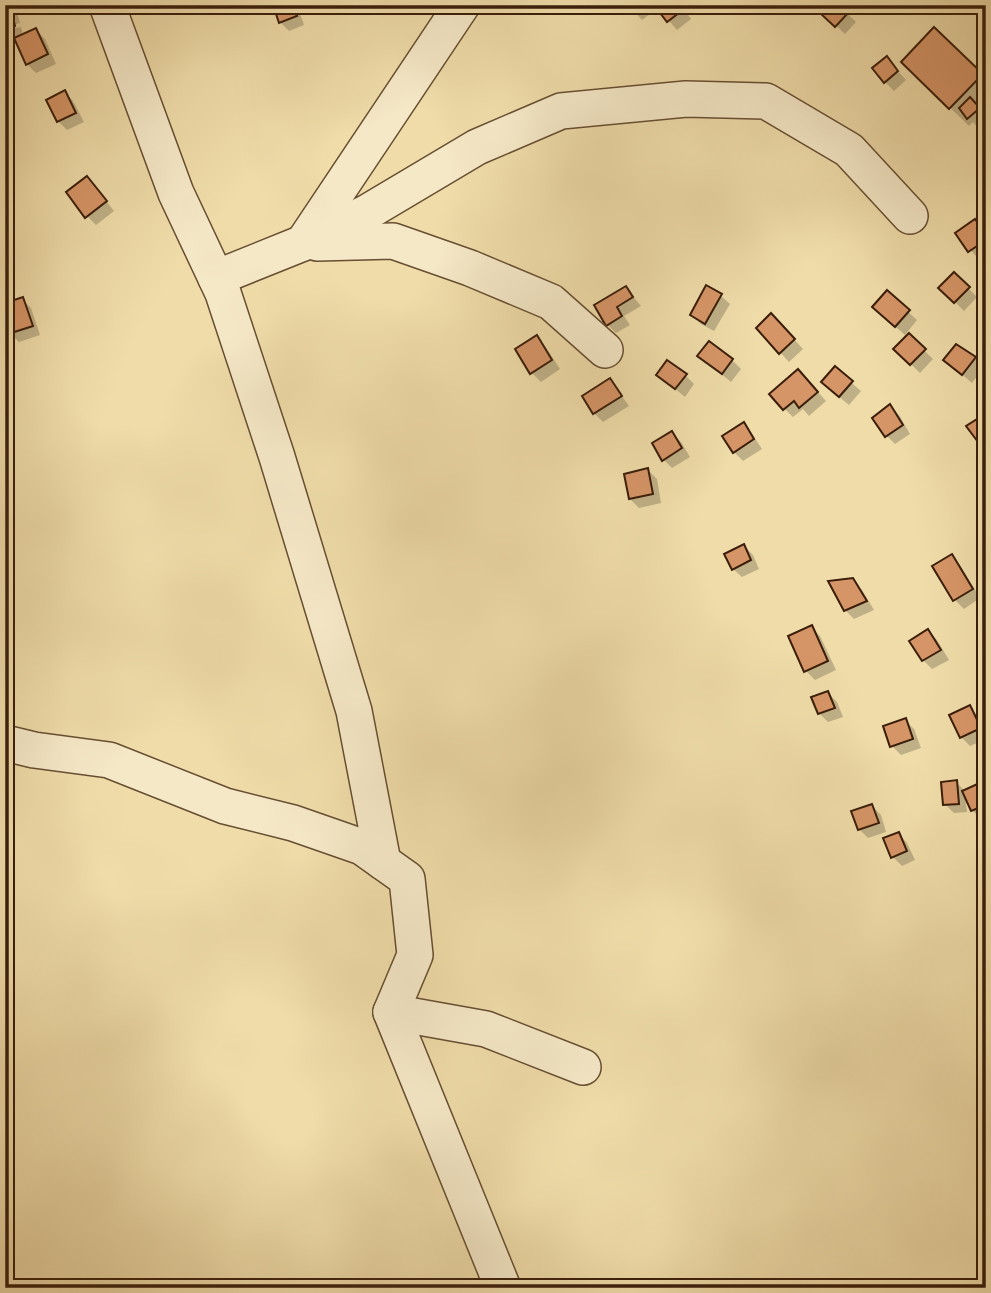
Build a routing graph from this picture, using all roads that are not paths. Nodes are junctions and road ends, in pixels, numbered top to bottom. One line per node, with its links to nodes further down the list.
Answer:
1 (107, 5): 5 (street)
2 (462, 5): 4 (street)
3 (910, 216): 4 (street)
4 (303, 243): 5 (street); 6 (street)
5 (216, 278): 8 (street)
6 (606, 350)
7 (5, 743): 8 (street)
8 (383, 862): 9 (street)
9 (391, 1012): 10 (street); 11 (street)
10 (583, 1067)
11 (507, 1282)

